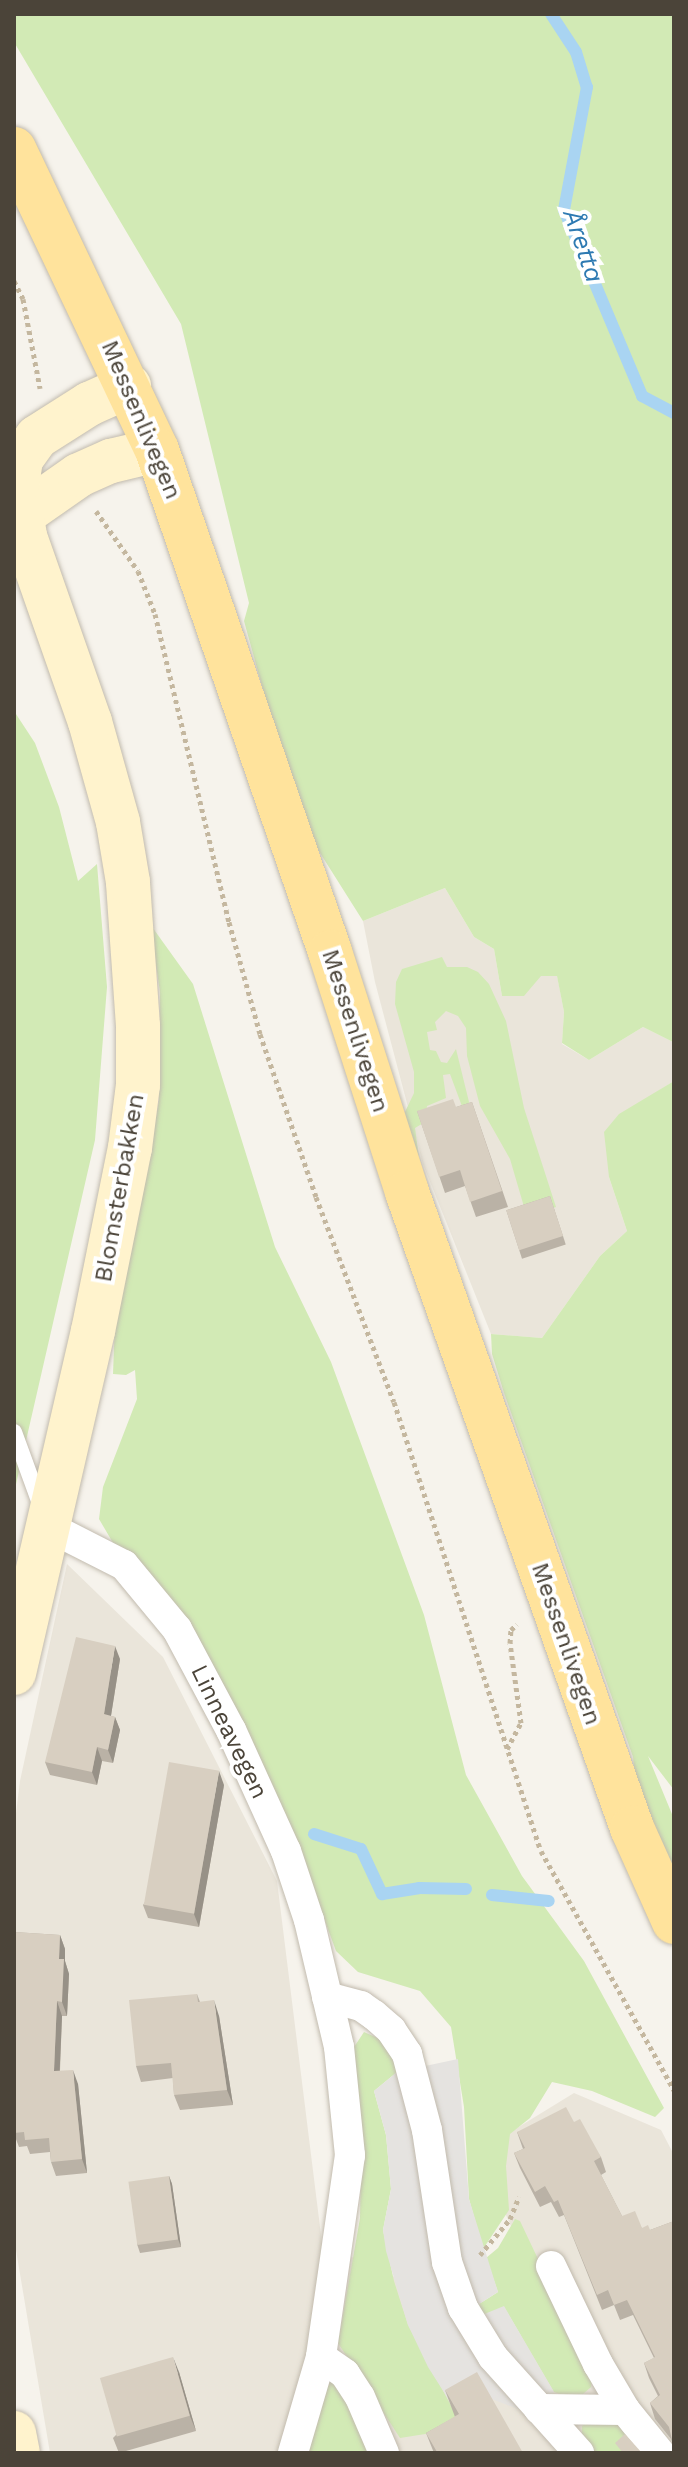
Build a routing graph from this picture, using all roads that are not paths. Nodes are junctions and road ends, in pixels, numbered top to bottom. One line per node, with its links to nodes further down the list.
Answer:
1 (14, 149): 2 (main road, Messenlivegen)
2 (129, 386): 3 (main road, Messenlivegen); 4 (street, Blomsterbakken)
3 (157, 450): 4 (street); 8 (main road, Messenlivegen)
4 (19, 517): 6 (street, Blomsterbakken)
5 (14, 1432): 6 (lane)
6 (49, 1527): 7 (street, Blomsterbakken); 9 (street, Linneavegen)
7 (14, 1673)
8 (674, 1922)
9 (327, 1997): 11 (street, Linneavegen); 12 (street)
10 (551, 2266): 13 (street)
11 (321, 2357): 16 (street, Linneavegen); 17 (street)
12 (539, 2409): 13 (street); 18 (street)
13 (625, 2410): 19 (street)
14 (14, 2433): 15 (street)
15 (18, 2453)
16 (293, 2453)
17 (384, 2453)
18 (579, 2453)
19 (660, 2453)

